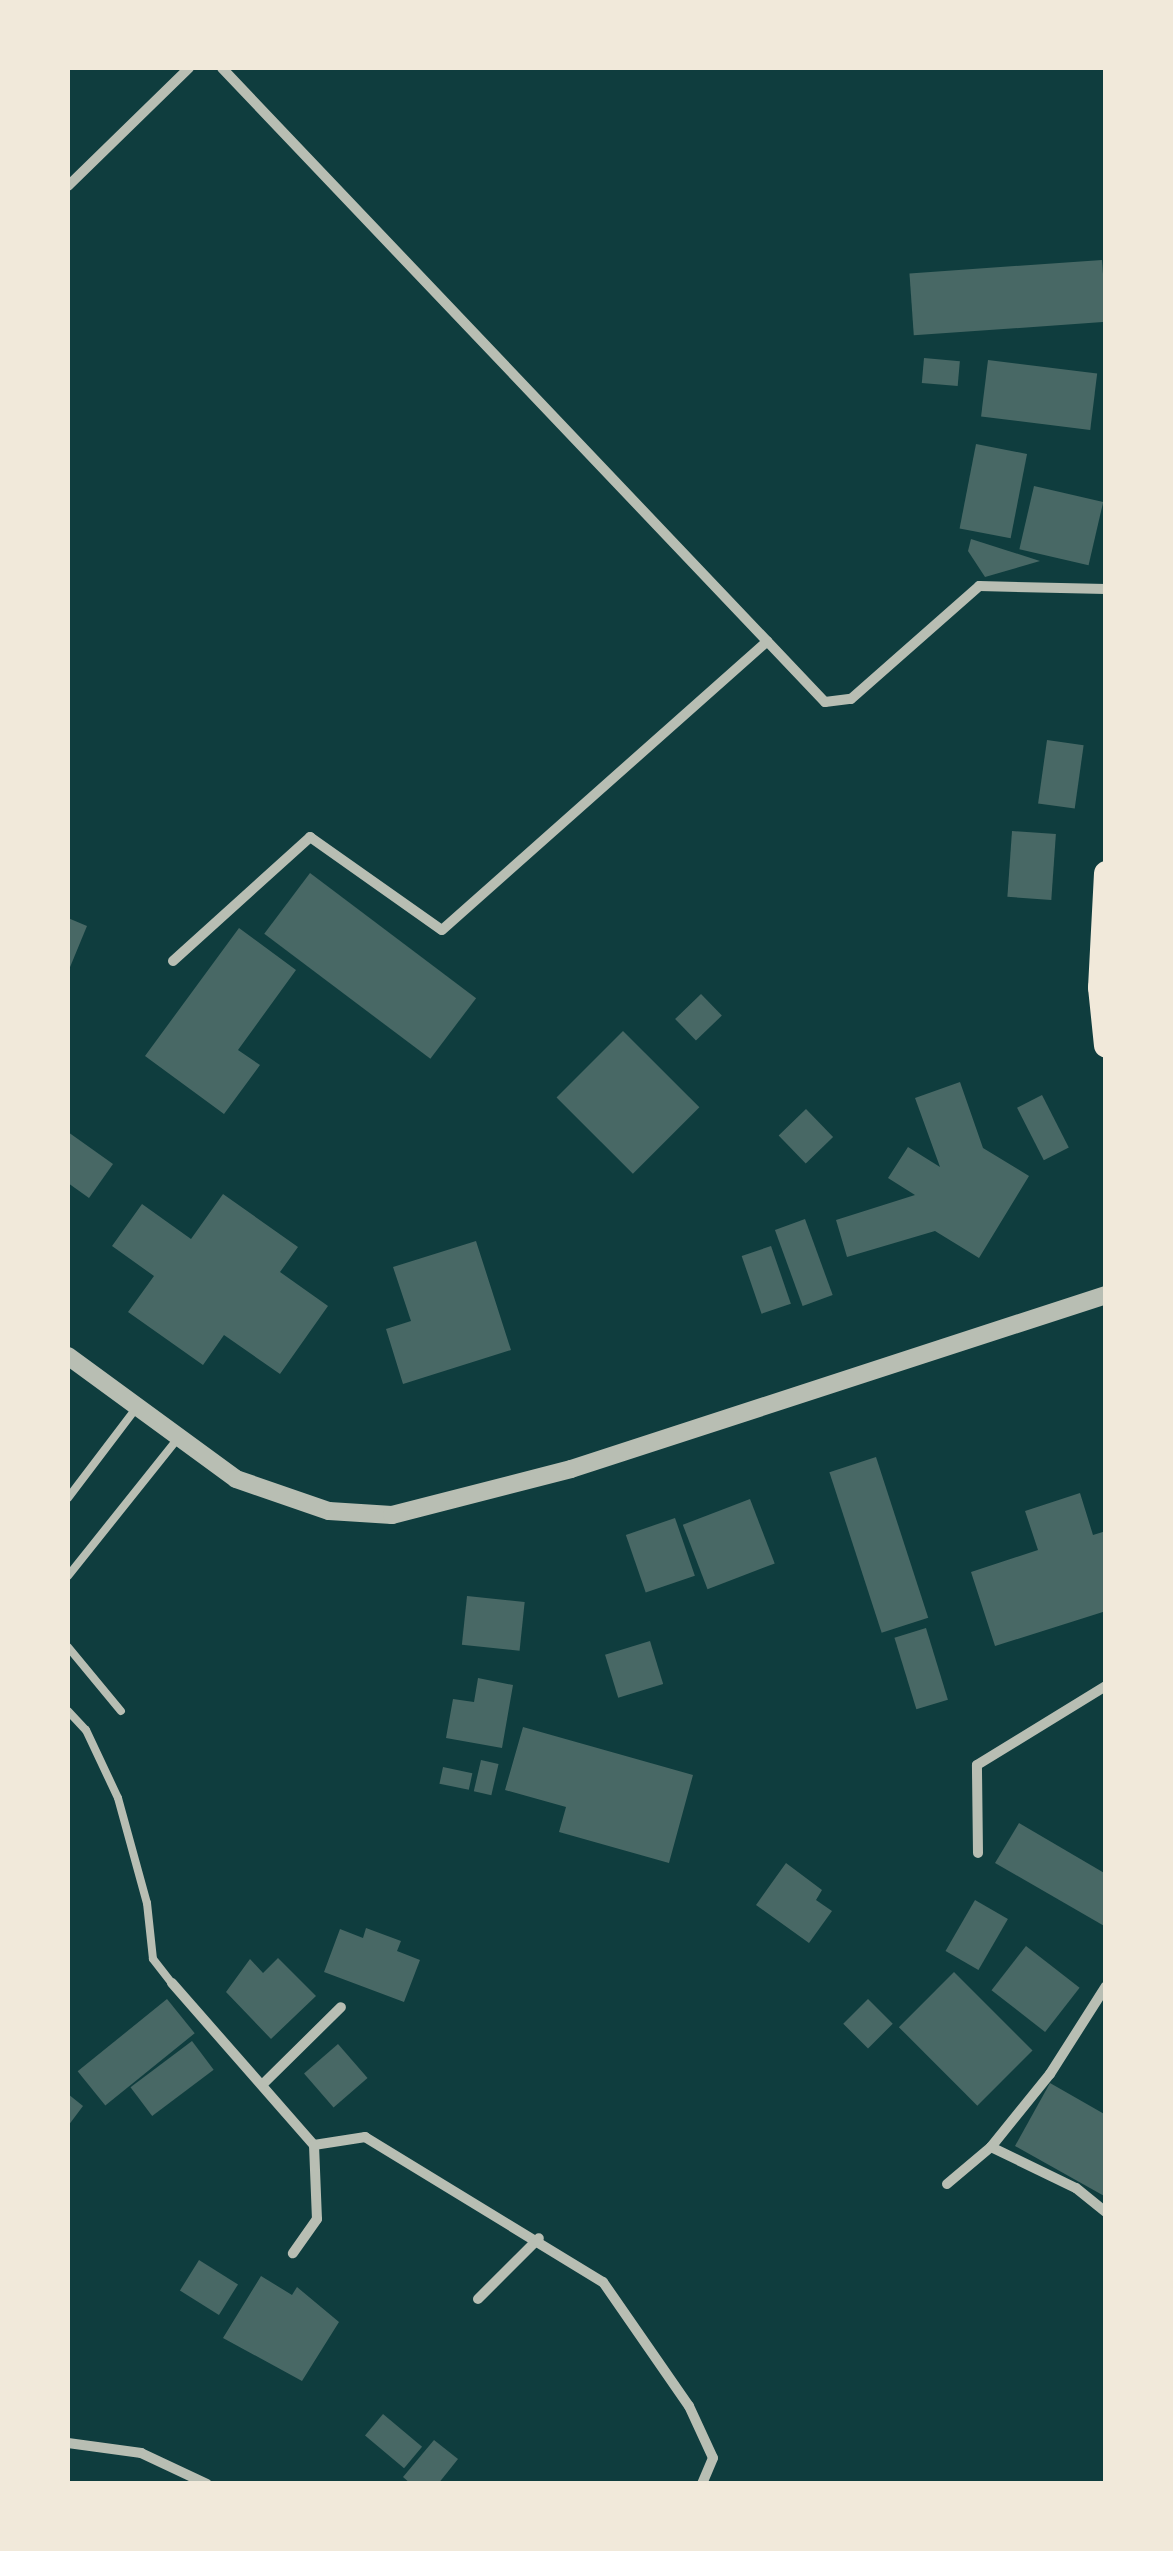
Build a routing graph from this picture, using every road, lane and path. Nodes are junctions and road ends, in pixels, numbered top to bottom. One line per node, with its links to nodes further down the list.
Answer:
1 (188, 68): 3 (street)
2 (222, 68): 5 (street)
3 (68, 186)
4 (1106, 589): 5 (street)
5 (767, 641): 7 (street)
6 (1106, 873): 8 (main road)
7 (173, 961)
8 (1106, 1045)
9 (1106, 1294): 12 (street)
10 (68, 1356): 11 (street)
11 (136, 1407): 12 (street); 13 (lane)
12 (178, 1438): 14 (lane)
13 (68, 1498)
14 (68, 1576)
15 (68, 1647): 18 (lane)
16 (1106, 1686): 19 (street)
17 (68, 1710): 20 (lane)
18 (121, 1711)
19 (978, 1854)
20 (172, 1983): 23 (street)
21 (1106, 1986): 25 (street)
22 (342, 2007): 23 (street)
23 (264, 2083): 24 (street)
24 (314, 2145): 28 (street); 29 (street)
25 (990, 2147): 26 (street); 27 (street)
26 (947, 2184)
27 (1106, 2212)
28 (540, 2238): 30 (street); 33 (street)
29 (293, 2252)
30 (478, 2299)
31 (68, 2443): 32 (street)
32 (207, 2484)
33 (702, 2484)

